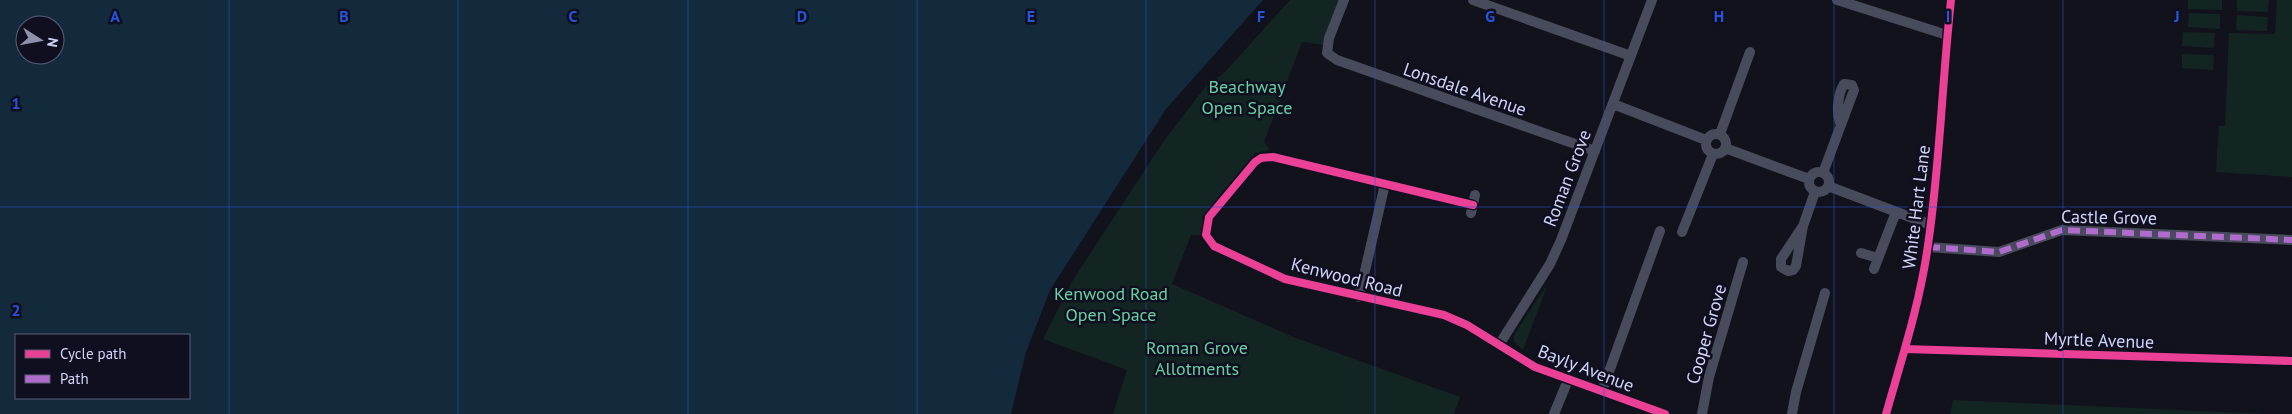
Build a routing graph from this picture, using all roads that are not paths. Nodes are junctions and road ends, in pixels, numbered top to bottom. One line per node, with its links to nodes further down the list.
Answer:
1 (1344, 0): 14 (street, Lonsdale Avenue)
2 (1473, 0): 8 (street)
3 (1652, 0): 8 (street, Roman Grove)
4 (1837, 0): 6 (street)
5 (1951, 0): 6 (street, White Hart Lane)
6 (1947, 35): 23 (street, White Hart Lane)
7 (1750, 52): 11 (street)
8 (1631, 56): 9 (street, Roman Grove)
9 (1613, 104): 12 (street); 14 (street, Roman Grove)
10 (1840, 123): 16 (street)
11 (1720, 134): 12 (street); 13 (street)
12 (1706, 140): 15 (street)
13 (1725, 148): 15 (street); 17 (street)
14 (1595, 152): 35 (street, Roman Grove)
15 (1712, 154): 26 (street)
16 (1822, 173): 17 (street); 19 (street)
17 (1809, 179): 20 (street)
18 (1385, 184): 21 (street, Kenwood Road); 34 (street); 34 (street, Kenwood Road)
19 (1828, 186): 20 (street); 22 (street)
20 (1815, 192): 24 (street)
21 (1473, 204)
22 (1896, 212): 23 (street); 30 (street)
23 (1931, 225): 28 (street, White Hart Lane)
24 (1803, 226)
25 (1660, 231): 39 (street)
26 (1682, 232)
27 (2292, 240): 28 (street, Castle Grove)
28 (1928, 247): 36 (street, White Hart Lane)
29 (1861, 252): 30 (street)
30 (1878, 258): 32 (street)
31 (1743, 262): 42 (street, Cooper Grove)
32 (1874, 269)
33 (1825, 293): 43 (street)
34 (1359, 296): 35 (street, Kenwood Road)
35 (1499, 345): 38 (street, Bayly Avenue)
36 (1905, 348): 37 (street, Myrtle Avenue); 44 (street, White Hart Lane)
37 (2292, 361)
38 (1568, 380): 39 (street, Bayly Avenue); 40 (street)
39 (1602, 391): 41 (street, Bayly Avenue)
40 (1554, 414)
41 (1665, 414)
42 (1702, 414)
43 (1792, 414)
44 (1886, 414)

